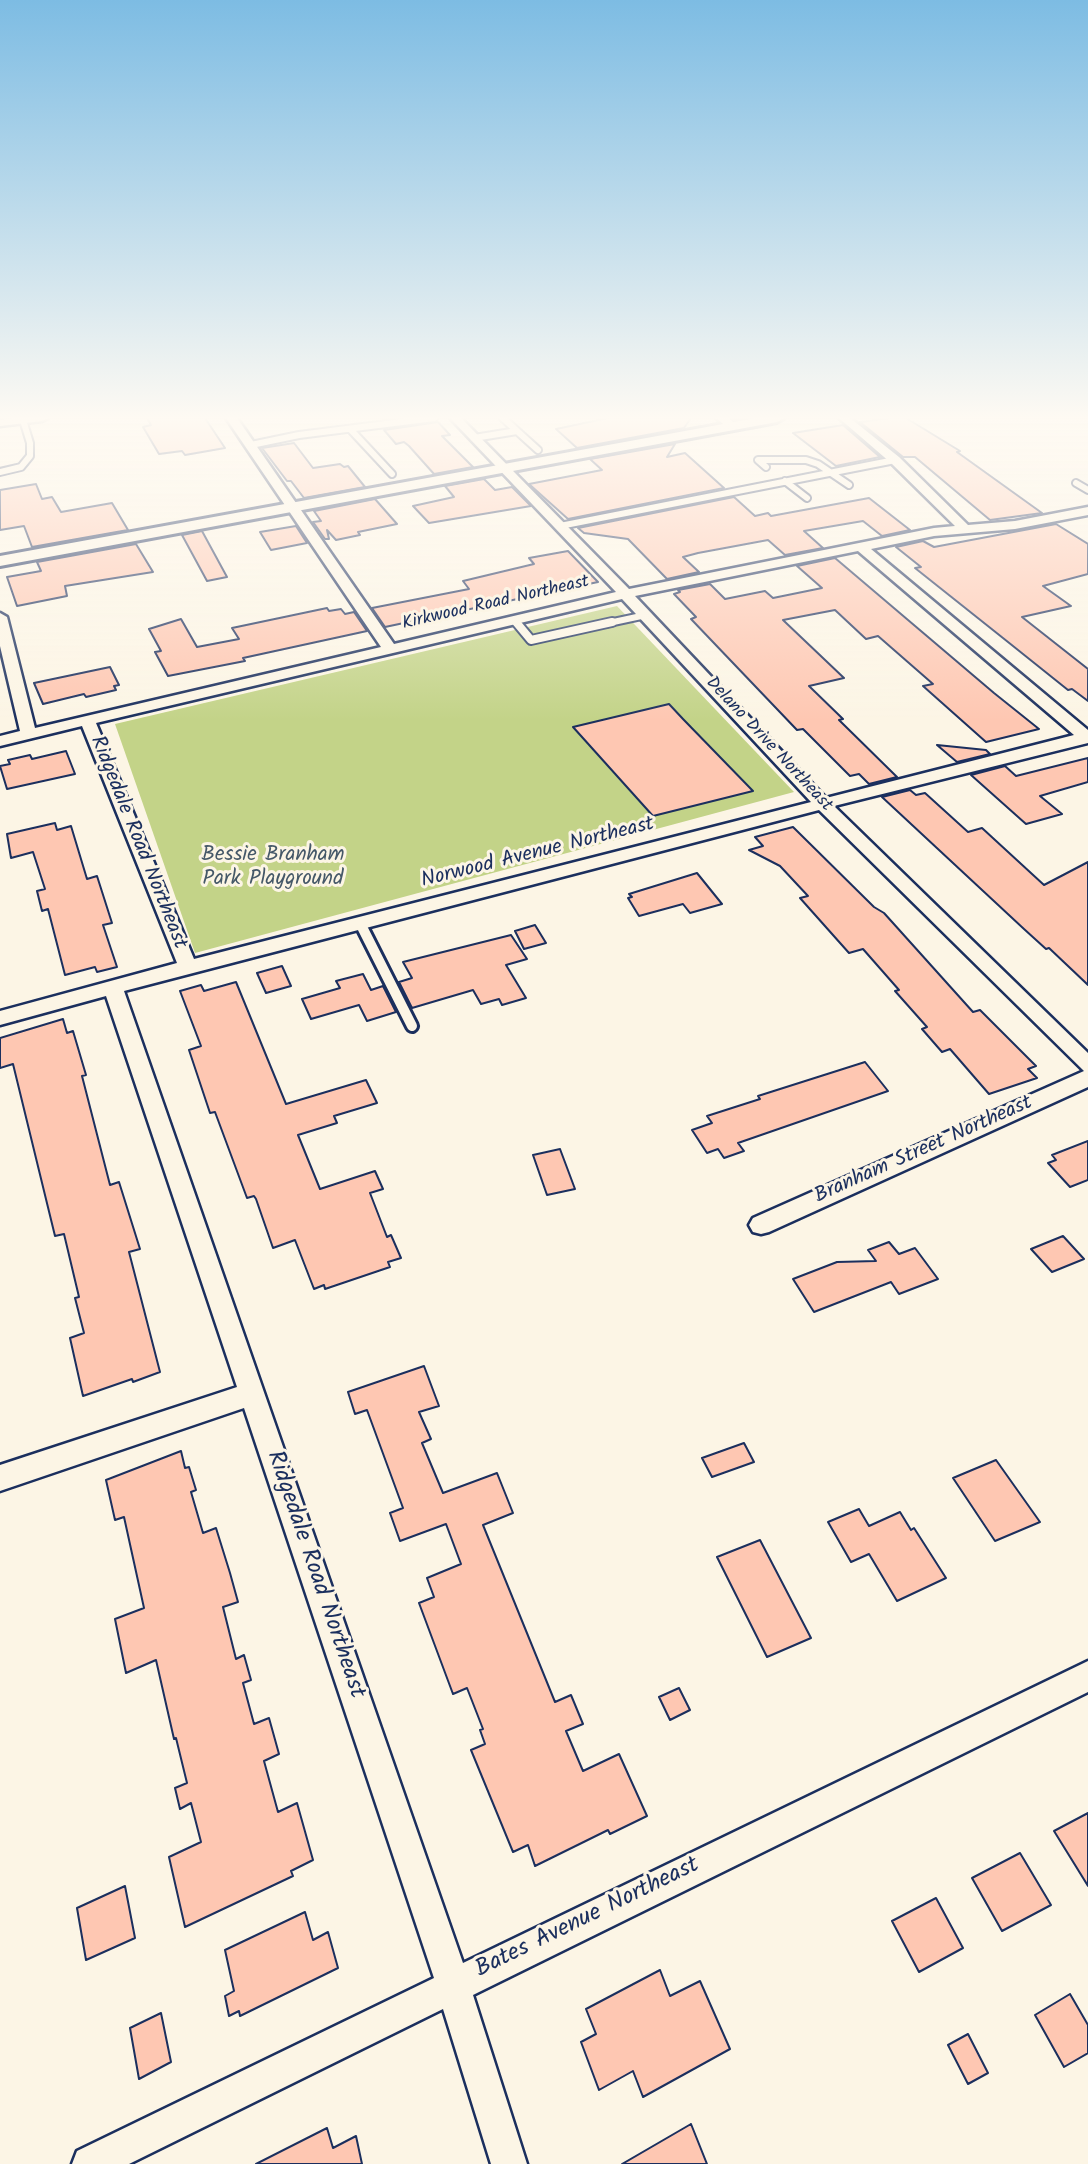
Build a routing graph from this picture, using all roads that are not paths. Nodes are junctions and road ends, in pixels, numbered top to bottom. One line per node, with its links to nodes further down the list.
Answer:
1 (226, 519): 10 (street)
2 (299, 519): 15 (street)
3 (553, 519): 7 (street, Delano Drive Northeast)
4 (595, 519): 7 (lane)
5 (955, 519): 8 (street)
6 (1051, 519): 8 (street, Kirkwood Road Northeast)
7 (560, 526): 11 (street, Delano Drive Northeast)
8 (966, 530): 9 (street, Kirkwood Road Northeast)
9 (862, 548): 11 (street, Kirkwood Road Northeast); 18 (street)
10 (0, 561)
11 (625, 594): 12 (street, Delano Drive Northeast); 14 (street, Kirkwood Road Northeast)
12 (646, 615): 14 (lane); 20 (street, Delano Drive Northeast)
13 (0, 617): 17 (street)
14 (514, 620): 15 (street, Kirkwood Road Northeast)
15 (390, 649): 16 (street, Kirkwood Road Northeast)
16 (87, 720): 17 (street, Kirkwood Road Northeast); 22 (street, Ridgedale Road Northeast)
17 (29, 734): 19 (street, Kirkwood Road Northeast)
18 (1088, 737): 20 (street, Norwood Avenue Northeast)
19 (0, 740)
20 (823, 805): 21 (street, Norwood Avenue Northeast); 26 (street, Delano Drive Northeast)
21 (360, 923): 22 (street, Norwood Avenue Northeast); 25 (lane)
22 (188, 967): 23 (street, Norwood Avenue Northeast)
23 (113, 987): 24 (street, Norwood Avenue Northeast); 29 (street, Ridgedale Road Northeast)
24 (0, 1018)
25 (412, 1026)
26 (1088, 1065)
27 (1088, 1078): 28 (street, Branham Street Northeast)
28 (761, 1225)
29 (252, 1394): 30 (street); 32 (street, Ridgedale Road Northeast)
30 (0, 1478)
31 (1088, 1676): 32 (street, Bates Avenue Northeast)
32 (453, 1984): 33 (street, Bates Avenue Northeast); 34 (street, Ridgedale Road Northeast)
33 (90, 2164)
34 (509, 2164)

